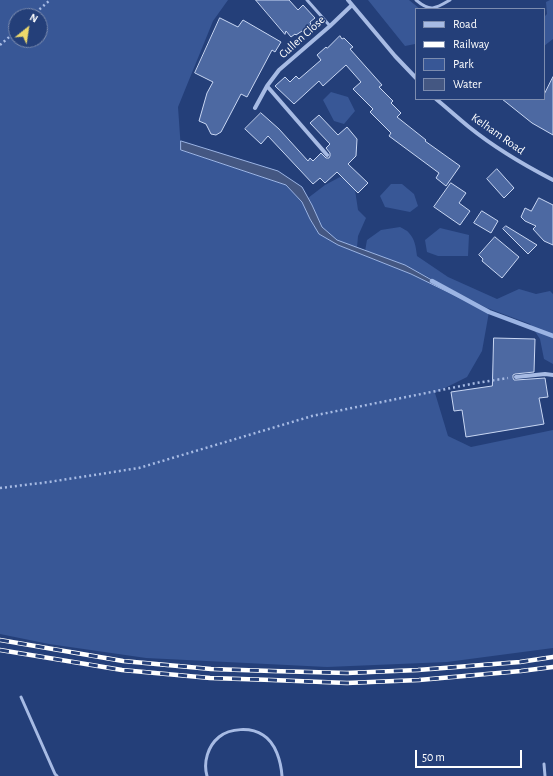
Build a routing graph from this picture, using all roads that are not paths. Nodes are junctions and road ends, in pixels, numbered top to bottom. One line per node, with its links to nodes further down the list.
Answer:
1 (307, 0): 6 (lane)
2 (348, 0): 5 (street)
3 (416, 0): 4 (lane)
4 (450, 0)
5 (352, 5): 6 (street, Cullen Close); 7 (street)
6 (330, 26): 8 (street, Cullen Close)
7 (415, 77)
8 (267, 86): 10 (street, Cullen Close); 11 (street)
9 (437, 100): 12 (street, Kelham Road)
10 (255, 108)
11 (327, 155)
12 (553, 180)
13 (553, 375): 14 (street)
14 (516, 377)
15 (22, 697): 17 (lane)
16 (544, 764): 20 (lane)
17 (57, 776)
18 (207, 776): 19 (lane)
19 (282, 776)
20 (545, 776)

